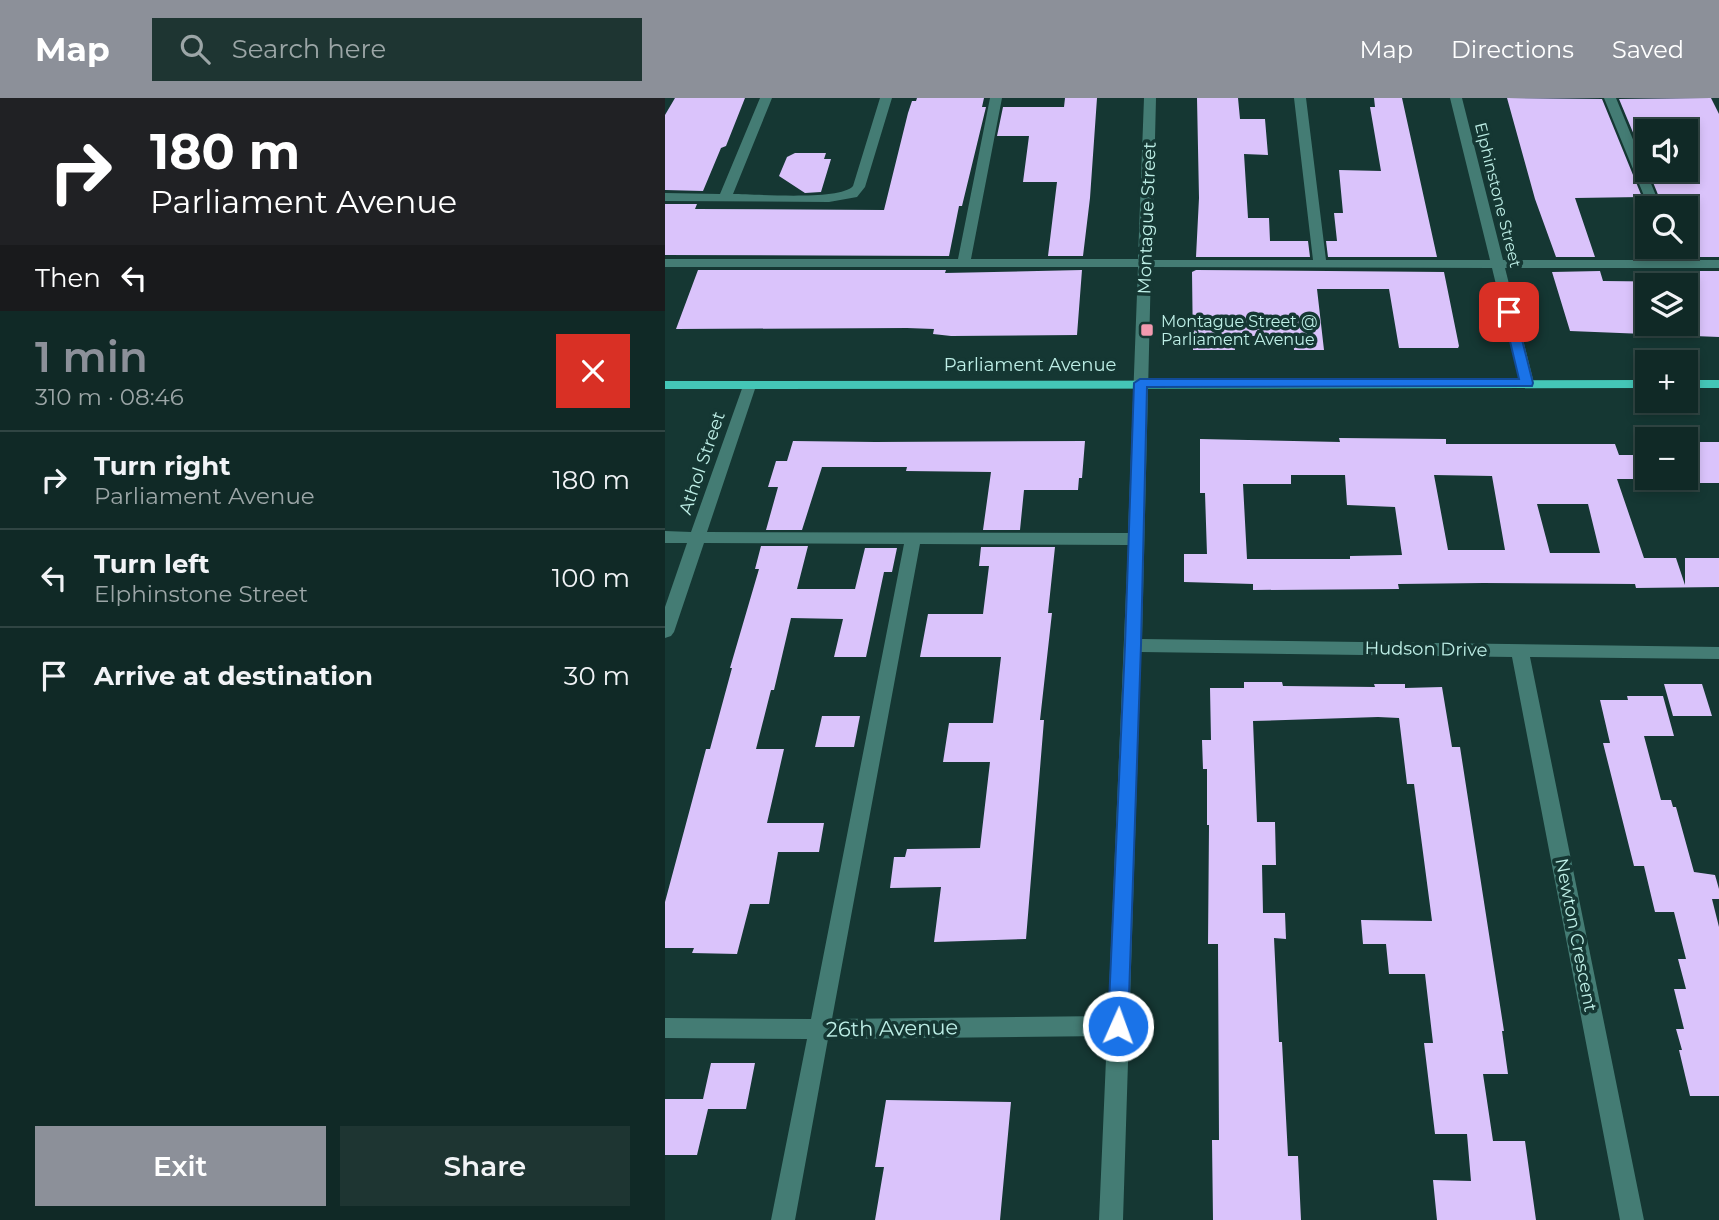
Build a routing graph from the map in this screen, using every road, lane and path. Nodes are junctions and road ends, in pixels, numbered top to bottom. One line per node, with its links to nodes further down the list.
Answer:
1 (766, 98): 10 (street)
2 (887, 98): 10 (street)
3 (996, 98): 13 (street)
4 (1150, 98): 14 (street, Montague Street)
5 (1300, 98): 18 (street)
6 (1456, 98): 15 (street, Elphinstone Street)
7 (1610, 98): 8 (street)
8 (1650, 196)
9 (665, 197): 10 (street)
10 (725, 197)
11 (1676, 259): 16 (street)
12 (665, 263): 13 (street)
13 (964, 263): 14 (street)
14 (1146, 264): 18 (street); 19 (street, Montague Street)
15 (1497, 264): 16 (street); 18 (street); 20 (street, Elphinstone Street)
16 (1678, 264): 17 (street)
17 (1719, 264)
18 (1320, 265)
19 (1140, 383): 20 (main road, Parliament Avenue); 25 (main road, Parliament Avenue); 29 (street, Montague Street)
20 (1527, 383): 21 (main road, Parliament Avenue)
21 (1635, 384)
22 (1698, 384): 23 (main road)
23 (1719, 384)
24 (665, 386): 25 (main road, Parliament Avenue)
25 (749, 386): 27 (street, Athol Street)
26 (665, 537): 27 (street)
27 (697, 537): 28 (street); 30 (street, Athol Street)
28 (913, 538): 29 (street); 36 (street)
29 (1136, 539): 31 (street, Montague Street)
30 (665, 632)
31 (1133, 645): 32 (street, Hudson Drive); 34 (street, Montague Street)
32 (1520, 651): 33 (street, Hudson Drive); 39 (street, Newton Crescent)
33 (1719, 653)
34 (1118, 1026): 36 (street, 26th Avenue); 38 (street, Montague Street)
35 (665, 1028): 36 (street, 26th Avenue)
36 (818, 1029): 37 (street)
37 (783, 1220)
38 (1111, 1220)
39 (1632, 1220)

